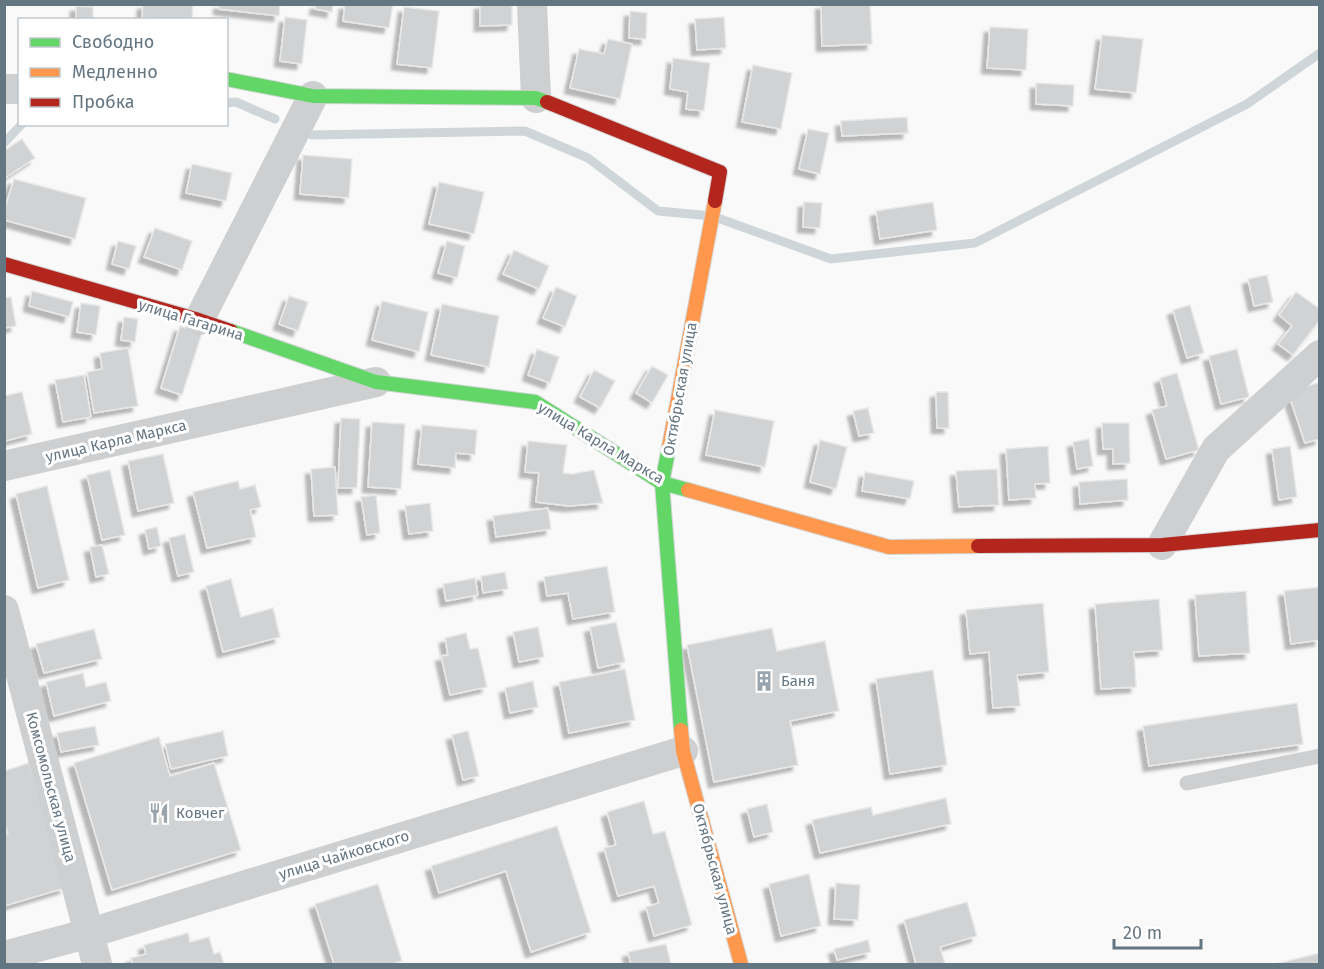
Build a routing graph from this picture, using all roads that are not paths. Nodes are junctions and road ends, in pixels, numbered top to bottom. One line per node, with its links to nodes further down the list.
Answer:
1 (532, 4): 4 (street)
2 (228, 79): 3 (street)
3 (313, 96): 4 (street); 6 (street)
4 (536, 98): 10 (street, Октябрьская улица)
5 (4, 264): 6 (street, улица Гагарина)
6 (199, 320): 8 (street, улица Гагарина)
7 (1320, 355): 12 (street)
8 (376, 382): 9 (street, улица Карла Маркса); 10 (street, улица Карла Маркса)
9 (4, 466)
10 (662, 483): 12 (street, улица Карла Маркса); 14 (street, Октябрьская улица)
11 (1320, 530): 12 (street, улица Карла Маркса)
12 (1162, 545)
13 (4, 610): 17 (street, Комсомольская улица)
14 (683, 751): 17 (street, улица Чайковского); 20 (street, Октябрьская улица)
15 (1320, 756): 16 (lane)
16 (1187, 783)
17 (90, 933): 18 (street, улица Чайковского); 19 (street, Комсомольская улица)
18 (4, 956)
19 (98, 964)
20 (741, 964)

